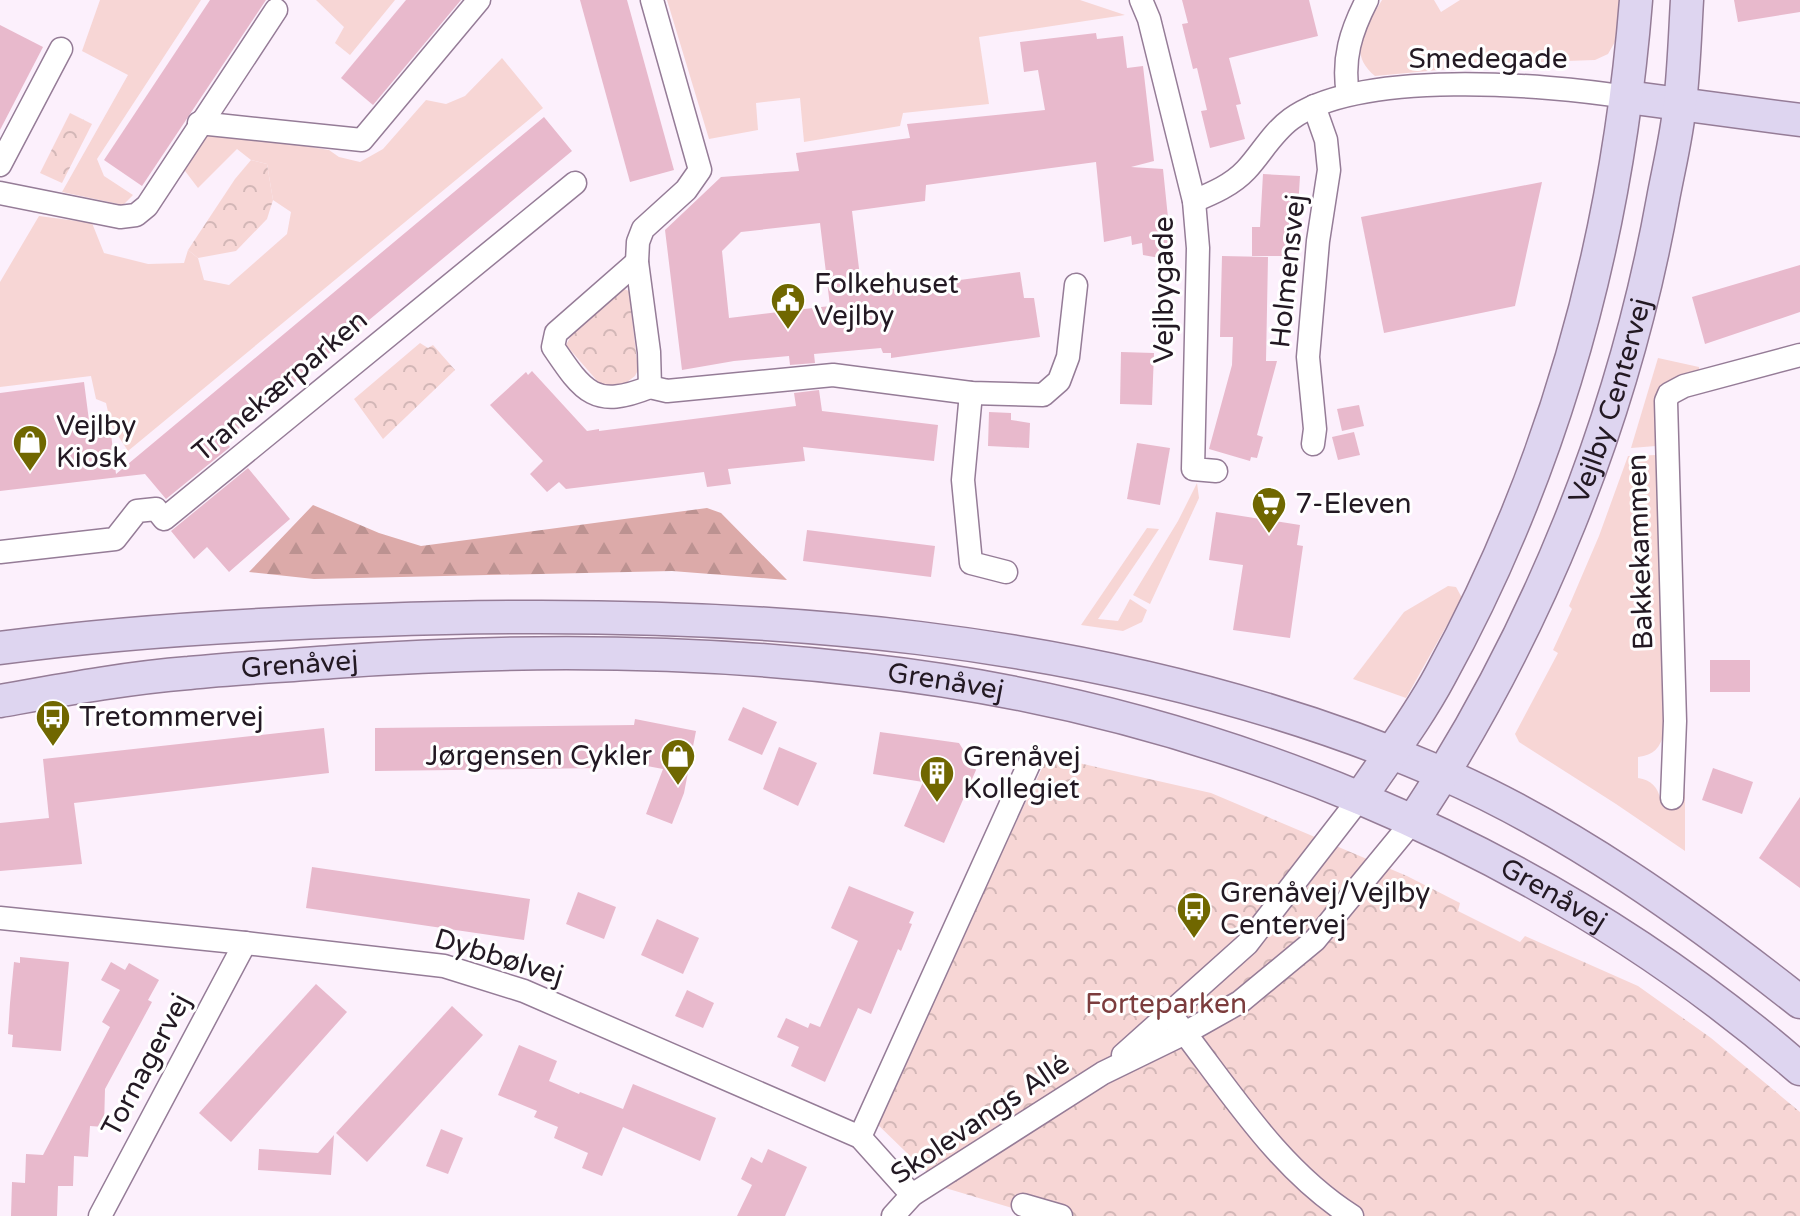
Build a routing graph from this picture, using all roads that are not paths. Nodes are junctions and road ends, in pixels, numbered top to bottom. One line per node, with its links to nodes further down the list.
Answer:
1 (479, 0): 14 (street)
2 (652, 0): 19 (street)
3 (1141, 0): 18 (street, Vejlbygade)
4 (1367, 0): 9 (street)
5 (1636, 0): 10 (main road, Vejlby Centervej)
6 (1687, 0): 11 (main road, Vejlby Centervej)
7 (276, 10): 14 (street)
8 (61, 49): 15 (street)
9 (1348, 94): 10 (street, Smedegade); 12 (street, Smedegade)
10 (1627, 97): 11 (main road); 30 (main road, Vejlby Centervej)
11 (1680, 105): 13 (main road); 32 (main road, Vejlby Centervej)
12 (1314, 106): 18 (street, Smedegade); 24 (street, Holmensvej)
13 (1800, 120)
14 (199, 123): 17 (street)
15 (0, 165)
16 (575, 183): 26 (street, Tranekærparken)
17 (0, 193)
18 (1194, 201): 25 (street, Vejlbygade)
19 (637, 262): 22 (street); 22 (street)
20 (1076, 285): 23 (street)
21 (1800, 355): 34 (street, Bakkekammen)
22 (650, 387): 23 (street)
23 (971, 393): 27 (street)
24 (1313, 444)
25 (1216, 471)
26 (0, 552)
27 (1006, 572)
28 (0, 648): 30 (main road, Grenåvej)
29 (0, 701): 33 (main road, Grenåvej)
30 (1391, 753): 32 (main road, Grenåvej); 33 (main road, Vejlby Centervej)
31 (1029, 764): 43 (street)
32 (1443, 774): 35 (main road, Vejlby Centervej); 38 (main road, Grenåvej)
33 (1360, 798): 35 (main road, Grenåvej); 39 (street, Skolevangs Allé)
34 (1672, 798)
35 (1413, 821): 40 (street, Skolevangs Allé); 41 (main road, Grenåvej)
36 (0, 918): 37 (street, Dybbølvej)
37 (245, 943): 43 (street, Dybbølvej); 46 (street, Tornagervej)
38 (1800, 1002)
39 (1169, 1013): 40 (street); 42 (street, Skolevangs Allé)
40 (1185, 1033): 42 (street, Skolevangs Allé); 49 (street)
41 (1800, 1069)
42 (1103, 1073): 44 (street, Skolevangs Allé)
43 (860, 1137): 44 (street, Dybbølvej)
44 (912, 1195): 47 (street, Skolevangs Allé)
45 (1023, 1205): 48 (street)
46 (100, 1216)
47 (893, 1216)
48 (1061, 1216)
49 (1352, 1216)

